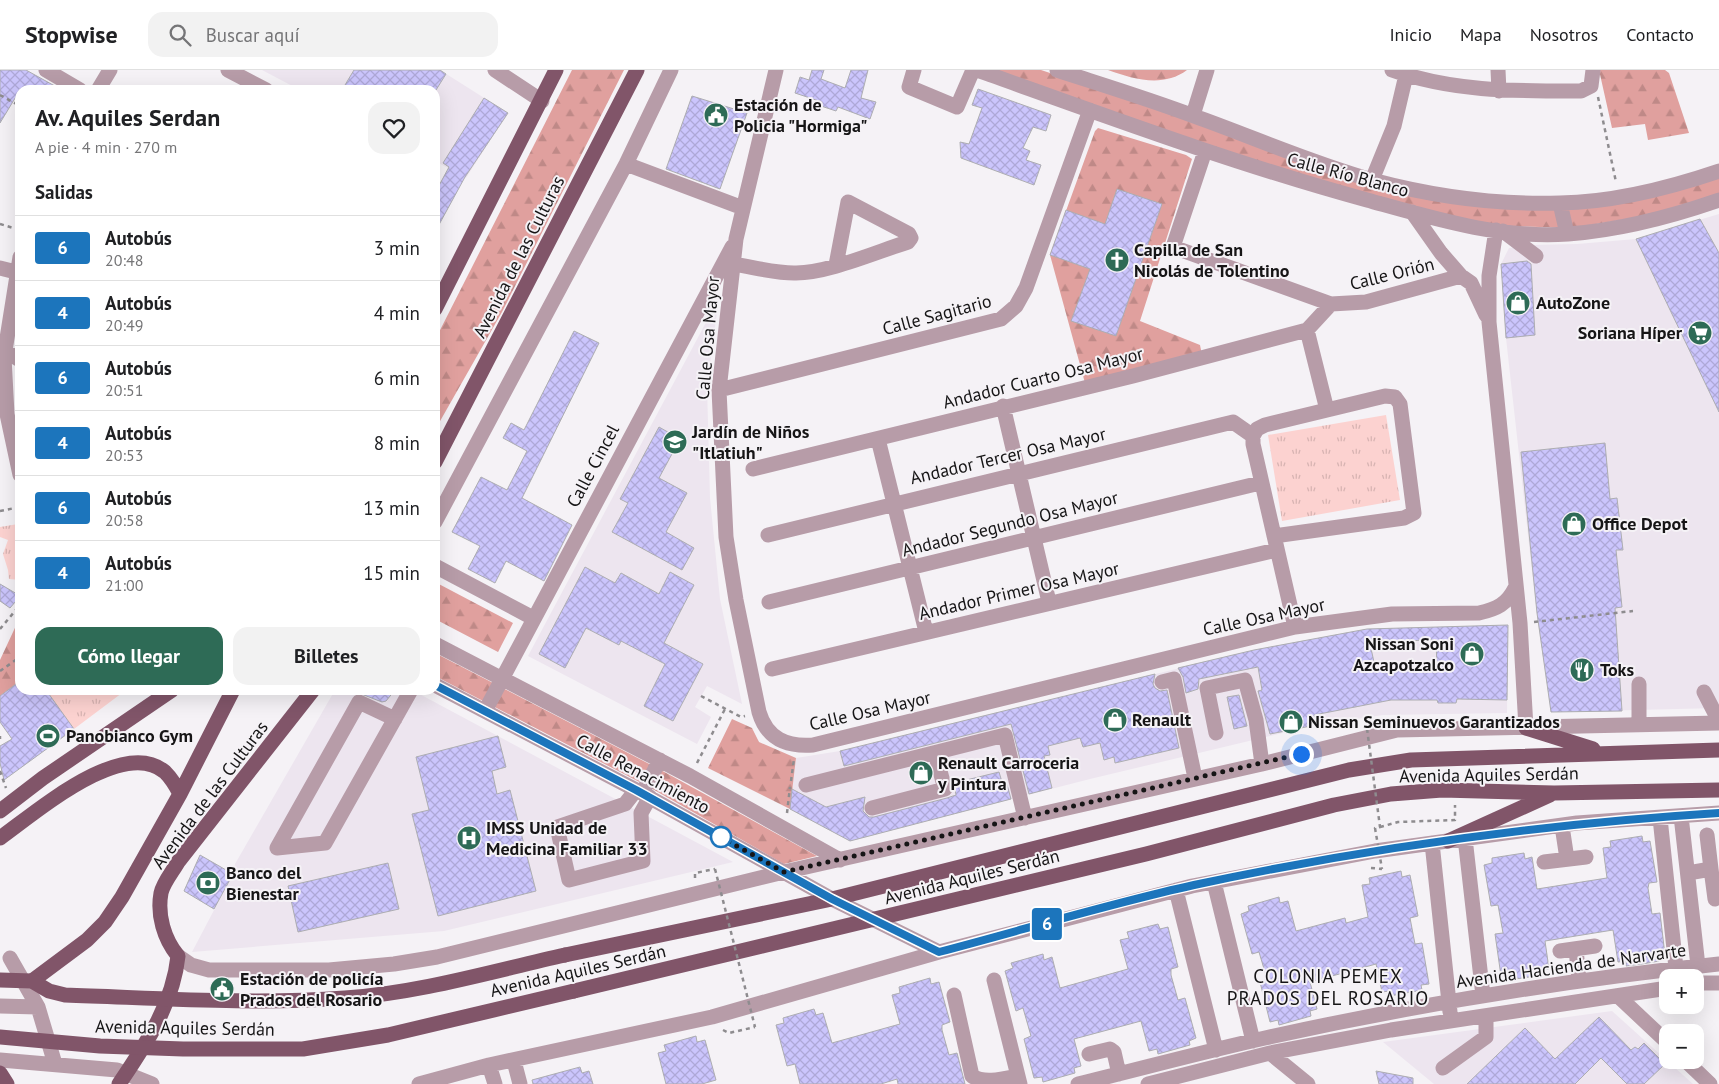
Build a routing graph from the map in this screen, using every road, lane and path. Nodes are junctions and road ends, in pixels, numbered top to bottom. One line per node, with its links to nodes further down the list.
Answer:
1 (46, 70): 16 (street)
2 (110, 70): 18 (street)
3 (228, 70): 19 (street)
4 (495, 70): 22 (street)
5 (556, 70): 22 (main road)
6 (637, 70): 60 (main road, Avenida de las Culturas)
7 (671, 70): 28 (street)
8 (776, 70): 35 (street, Calle Osa Mayor)
9 (914, 70): 10 (street)
10 (973, 70)
11 (977, 70): 24 (street, Calle Río Blanco)
12 (1057, 70): 25 (street, Calle Río Blanco)
13 (1207, 70): 25 (street)
14 (1498, 70): 20 (street)
15 (1399, 73): 20 (street); 31 (street)
16 (68, 76)
17 (1593, 77): 20 (street); 32 (path)
18 (101, 85)
19 (256, 85)
20 (1499, 91)
21 (0, 95): 23 (path)
22 (542, 101): 49 (main road)
23 (15, 103)
24 (1090, 110): 27 (street, Calle Río Blanco); 54 (street, Calle Sagitario)
25 (1193, 115): 26 (street, Calle Río Blanco)
26 (1273, 146): 29 (street); 31 (street, Calle Río Blanco)
27 (1205, 151): 29 (street, Calle Río Blanco); 50 (street, Calle Orión)
28 (626, 164): 35 (street); 67 (street)
29 (1263, 171): 36 (street, Calle Río Blanco)
30 (1719, 171): 32 (street, Calle Río Blanco)
31 (1372, 180): 34 (street, Calle Río Blanco)
32 (1618, 196): 34 (street, Calle Río Blanco)
33 (1719, 200): 40 (street, Calle Río Blanco)
34 (1560, 203): 40 (street)
35 (743, 208): 41 (street, Calle Osa Mayor)
36 (1412, 212): 39 (street, Calle Río Blanco); 47 (street)
37 (0, 224): 38 (path)
38 (15, 228)
39 (1500, 231): 40 (street, Calle Río Blanco); 42 (street); 51 (street)
40 (1567, 234)
41 (736, 239): 43 (street, Calle Osa Mayor); 78 (street, Calle Cincel)
42 (1536, 256)
43 (733, 264): 44 (street); 54 (street, Calle Osa Mayor)
44 (836, 265): 44 (street)
45 (0, 268): 46 (street)
46 (15, 272)
47 (1461, 276): 50 (street, Calle Orión); 51 (street)
48 (15, 278): 53 (street)
49 (440, 299)
50 (1331, 304): 52 (street)
51 (1489, 322): 73 (street)
52 (1307, 330): 55 (street, Andador Cuarto Osa Mayor); 56 (street)
53 (3, 356): 59 (street)
54 (720, 390): 80 (street, Calle Osa Mayor)
55 (1003, 406): 58 (street, Andador Cuarto Osa Mayor); 62 (street)
56 (1327, 410): 57 (street); 70 (street, Andador Primer Osa Mayor)
57 (1253, 436): 62 (street, Andador Tercer Osa Mayor); 63 (street)
58 (878, 439): 61 (street, Andador Cuarto Osa Mayor); 64 (street)
59 (15, 452)
60 (440, 452)
61 (753, 469)
62 (1017, 473): 64 (street, Andador Tercer Osa Mayor); 69 (street)
63 (1260, 483): 69 (street, Andador Segundo Osa Mayor); 70 (street)
64 (896, 502): 68 (street, Andador Tercer Osa Mayor); 71 (street)
65 (15, 508): 66 (path)
66 (0, 511)
67 (440, 513)
68 (768, 535)
69 (1034, 538): 71 (street, Andador Segundo Osa Mayor); 75 (street)
70 (1275, 543): 75 (street, Andador Primer Osa Mayor); 80 (street)
71 (910, 568): 74 (street, Andador Segundo Osa Mayor); 82 (street)
72 (440, 569): 78 (street)
73 (1515, 588): 79 (street); 80 (street, Calle Osa Mayor)
74 (769, 602)
75 (1049, 602): 82 (street, Andador Primer Osa Mayor)
76 (1633, 611): 79 (path)
77 (15, 612): 81 (path)
78 (533, 618): 87 (street, Calle Cincel)
79 (1520, 624): 104 (street)
80 (1295, 627)
81 (0, 629)
82 (926, 632): 85 (street, Andador Primer Osa Mayor)
83 (440, 647): 87 (street, Calle Renacimiento)
84 (15, 660): 86 (path)
85 (772, 668)
86 (0, 671)
87 (502, 678): 98 (street, Calle Cincel); 109 (street, Calle Renacimiento)
88 (1162, 682): 112 (street)
89 (1639, 684): 103 (street)
90 (440, 688): 98 (street, Calle Renacimiento)
91 (1704, 692): 102 (street)
92 (165, 695): 118 (main road)
93 (230, 695): 117 (main road)
94 (309, 695): 150 (main road, Avenida de las Culturas)
95 (408, 695): 100 (street)
96 (701, 696): 97 (path)
97 (725, 709): 99 (path); 111 (path)
98 (485, 711): 115 (street, Calle Renacimiento)
99 (749, 715)
100 (395, 719): 100 (street)
101 (1366, 721): 126 (path, bridge)
102 (1719, 722): 103 (street)
103 (1639, 725): 104 (street)
104 (1526, 728): 108 (main road); 110 (street)
105 (1216, 733): 110 (street)
106 (1719, 750): 108 (main road, Avenida Aquiles Serdán)
107 (935, 753): 113 (street); 119 (street); 122 (street)
108 (1606, 753): 143 (main road, Avenida Aquiles Serdán)
109 (660, 760): 111 (street, Calle Renacimiento); 115 (street)
110 (1262, 764): 112 (street)
111 (690, 776): 134 (street, Calle Renacimiento)
112 (1195, 778): 122 (street)
113 (806, 785)
114 (1719, 790): 116 (main road, Avenida Aquiles Serdán)
115 (642, 793): 115 (street); 138 (street, Calle Renacimiento)
116 (1554, 793): 130 (main road); 145 (main road, Avenida Aquiles Serdán)
117 (180, 794): 128 (main road); 158 (main road)
118 (2, 805)
119 (872, 808)
120 (1719, 813): 121 (street)
121 (1681, 816): 123 (street); 139 (street)
122 (1025, 818): 134 (street)
123 (1660, 818): 125 (street); 154 (street)
124 (1455, 820): 126 (path)
125 (1562, 826): 129 (street); 133 (street)
126 (1380, 827): 136 (path, bridge)
127 (1707, 835): 137 (street)
128 (0, 838)
129 (1465, 838): 130 (street); 163 (street)
130 (1448, 841): 131 (street)
131 (1432, 843): 141 (street); 165 (street)
132 (1586, 857): 133 (street)
133 (1567, 859): 135 (street)
134 (840, 860): 138 (street)
135 (1544, 862)
136 (1382, 869)
137 (1711, 869): 139 (street); 144 (street)
138 (784, 872): 143 (street, Calle Renacimiento); 150 (street)
139 (1688, 872): 153 (street)
140 (695, 873): 170 (path, bridge)
141 (1214, 882): 142 (street); 173 (street)
142 (1176, 890): 149 (street); 174 (street)
143 (832, 899): 145 (street, Calle Renacimiento); 158 (main road, Avenida Aquiles Serdán, bridge)
144 (1715, 899)
145 (874, 920): 149 (street, Calle Renacimiento); 172 (main road, Avenida Aquiles Serdán, bridge)
146 (1595, 946): 147 (street)
147 (1576, 949): 148 (street); 157 (street)
148 (1560, 951)
149 (939, 952): 177 (street)
150 (178, 956): 184 (main road)
151 (10, 958): 167 (street)
152 (1719, 964): 153 (street, Avenida Hacienda de Narvarte)
153 (1698, 966): 154 (street, Avenida Hacienda de Narvarte)
154 (1676, 968): 157 (street, Avenida Hacienda de Narvarte)
155 (0, 980): 158 (main road, Avenida Aquiles Serdán, bridge)
156 (994, 980): 185 (street)
157 (1579, 980): 163 (street, Avenida Hacienda de Narvarte)
158 (32, 981)
159 (1704, 983): 160 (street, Avenida Hacienda de Narvarte)
160 (1719, 983)
161 (1659, 989): 164 (street, Avenida Hacienda de Narvarte)
162 (954, 995): 185 (street)
163 (1483, 996): 165 (street, Avenida Hacienda de Narvarte)
164 (1618, 996): 168 (street, Avenida Hacienda de Narvarte); 171 (street)
165 (1449, 1002): 169 (street); 173 (street, Avenida Hacienda de Narvarte)
166 (0, 1006): 167 (street)
167 (38, 1007): 179 (street)
168 (1486, 1016): 169 (street, Avenida Hacienda de Narvarte); 181 (street)
169 (1451, 1021): 175 (street, Avenida Hacienda de Narvarte)
170 (729, 1033)
171 (1659, 1035)
172 (0, 1037)
173 (1253, 1041): 174 (street, Avenida Hacienda de Narvarte)
174 (1216, 1050): 183 (street, Avenida Hacienda de Narvarte)
175 (1270, 1053): 192 (street, Avenida Hacienda de Narvarte); 193 (street)
176 (1090, 1054): 183 (street)
177 (514, 1061): 180 (street); 190 (street)
178 (2, 1064): 179 (street); 186 (main road)
179 (54, 1064): 184 (street)
180 (489, 1065): 188 (street); 189 (street)
181 (1444, 1068)
182 (1694, 1069): 194 (street)
183 (1119, 1074): 191 (street, Avenida Hacienda de Narvarte)
184 (123, 1078): 187 (street)
185 (1019, 1080)
186 (7, 1084)
187 (152, 1084)
188 (419, 1084)
189 (495, 1084)
190 (520, 1084)
191 (1078, 1084)
192 (1148, 1084)
193 (1308, 1084)
194 (1710, 1084)

